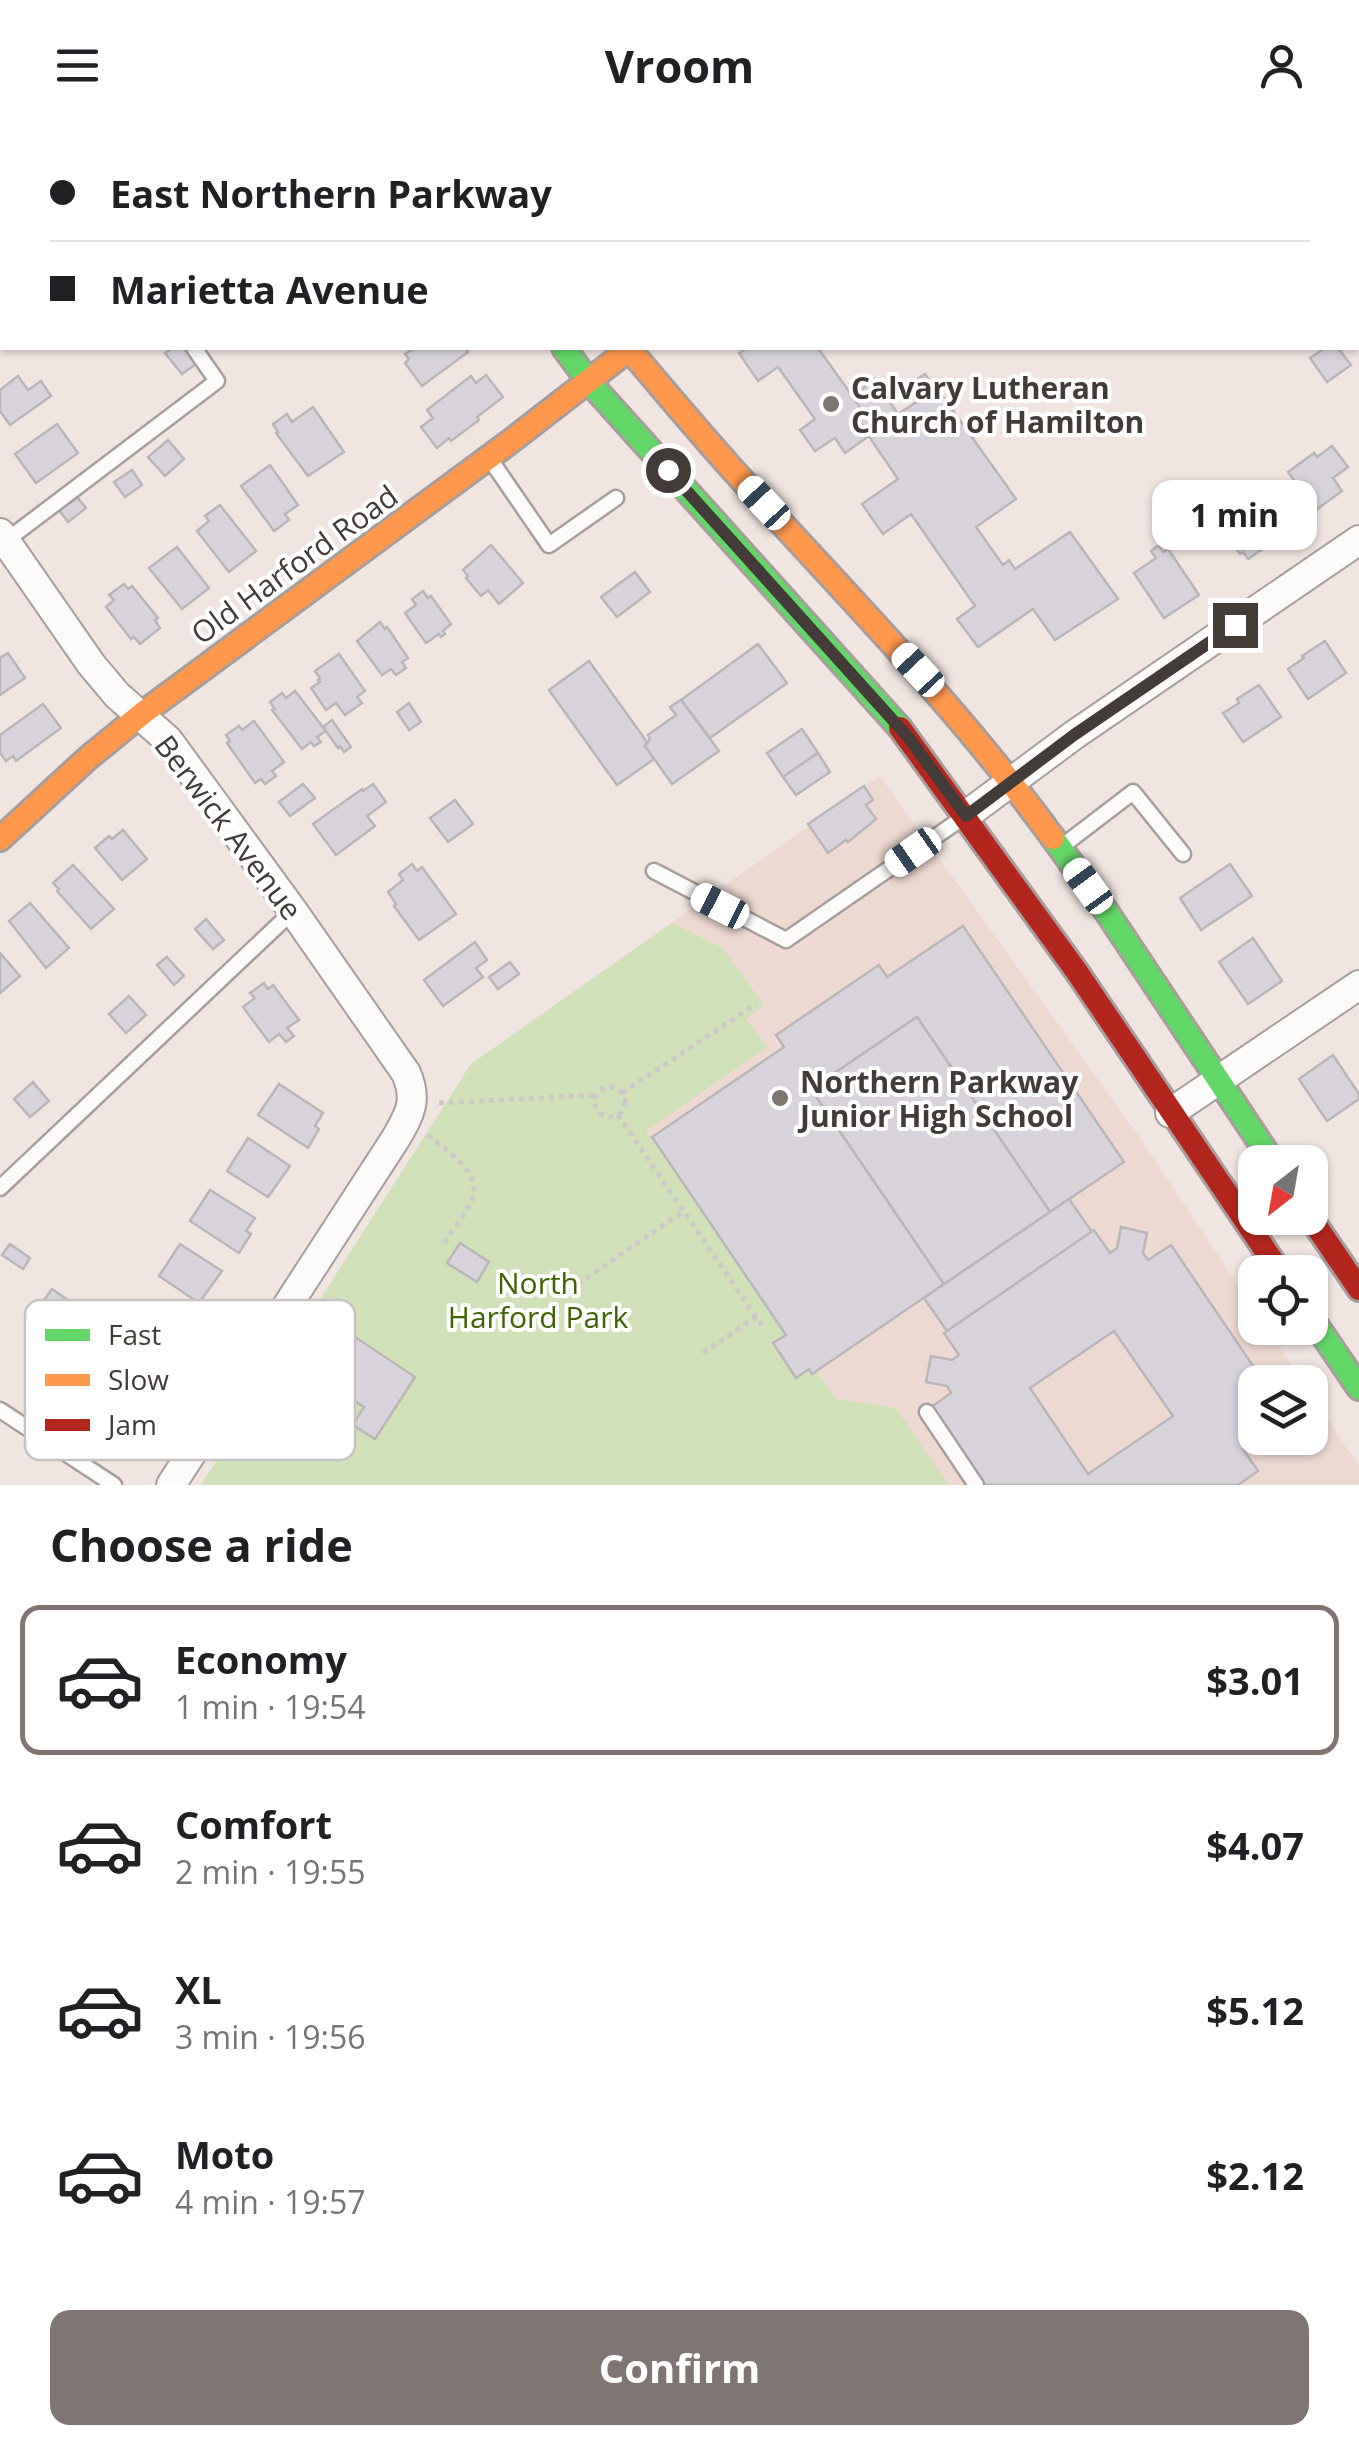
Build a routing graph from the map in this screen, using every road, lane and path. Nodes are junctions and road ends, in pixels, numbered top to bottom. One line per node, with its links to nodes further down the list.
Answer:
1 (195, 350): 8 (lane)
2 (566, 350): 5 (main road)
3 (627, 350): 5 (main road, Old Harford Road)
4 (631, 350): 11 (main road)
5 (590, 382): 6 (main road, Old Harford Road); 12 (main road)
6 (489, 458): 7 (lane); 10 (main road, Old Harford Road)
7 (616, 498)
8 (2, 540): 10 (street, Berwick Avenue)
9 (1359, 540): 11 (street)
10 (140, 715): 13 (main road, Old Harford Road); 17 (street, Berwick Avenue)
11 (1011, 780): 12 (street); 14 (main road)
12 (966, 816): 16 (lane); 24 (main road)
13 (0, 839)
14 (1061, 848): 15 (lane); 20 (main road)
15 (1182, 854)
16 (654, 872)
17 (294, 911): 28 (lane); 35 (street, Berwick Avenue)
18 (1359, 985): 20 (street)
19 (756, 1004): 21 (path)
20 (1218, 1082): 24 (street); 27 (main road)
21 (622, 1093): 22 (path); 25 (path)
22 (597, 1095): 23 (path); 25 (path)
23 (439, 1103)
24 (1170, 1113): 32 (main road)
25 (618, 1115): 29 (path)
26 (425, 1133): 31 (path)
27 (1261, 1145)
28 (0, 1188)
29 (684, 1211): 33 (path); 36 (path)
30 (1323, 1235): 34 (main road)
31 (442, 1245)
32 (1268, 1255)
33 (578, 1284)
34 (1359, 1289)
35 (291, 1300)
36 (756, 1317): 37 (path); 39 (path)
37 (762, 1326)
38 (1328, 1342): 40 (main road)
39 (703, 1353)
40 (1359, 1388)
41 (0, 1410): 43 (lane)
42 (927, 1412): 48 (lane)
43 (25, 1426)
44 (76, 1460): 46 (lane)
45 (187, 1460): 47 (street, Berwick Avenue)
46 (114, 1485)
47 (171, 1485)
48 (976, 1485)

